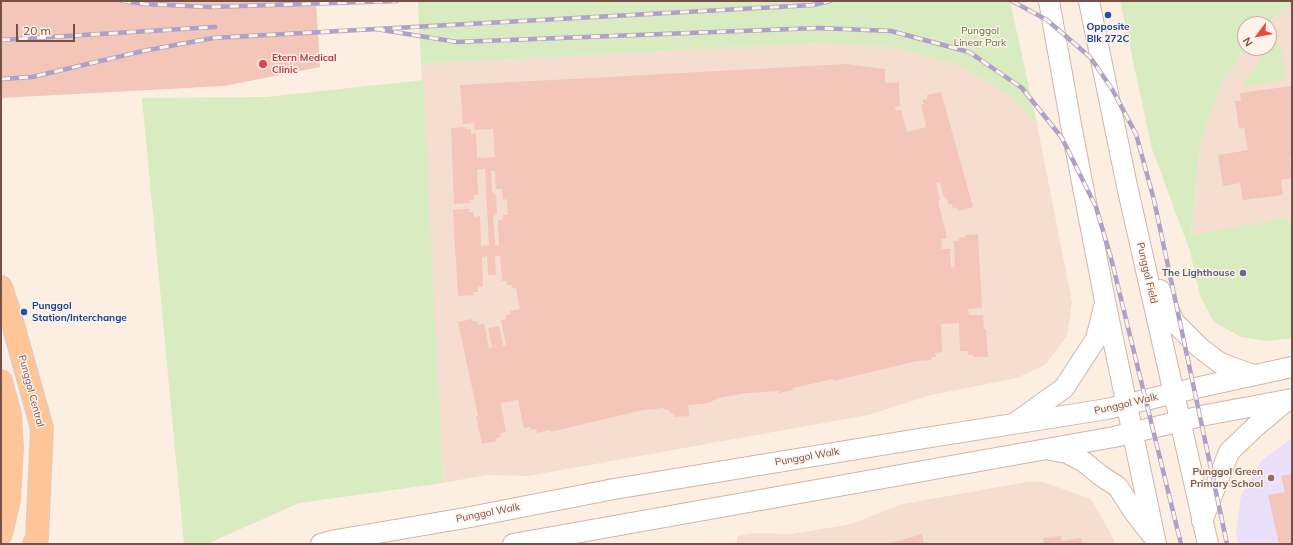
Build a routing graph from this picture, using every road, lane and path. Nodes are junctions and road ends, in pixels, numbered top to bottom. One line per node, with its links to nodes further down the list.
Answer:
1 (1049, 1): 5 (street)
2 (1089, 1): 3 (street, Punggol Field)
3 (1141, 248): 7 (street); 9 (street, Punggol Field)
4 (1, 287): 21 (main road, Punggol Central)
5 (1105, 301): 11 (street); 14 (street)
6 (1292, 367): 7 (street, Punggol Walk)
7 (1253, 375): 9 (street, Punggol Walk)
8 (1, 381): 12 (main road)
9 (1174, 393): 11 (street, Punggol Walk); 13 (street, Punggol Field)
10 (1289, 400): 13 (street); 18 (street)
11 (1126, 404): 14 (street, Punggol Walk); 15 (street)
12 (5, 420): 16 (main road)
13 (1181, 421): 15 (street); 18 (street, Punggol Field)
14 (1015, 423): 22 (street, Punggol Walk)
15 (1132, 432): 17 (street); 20 (street)
16 (6, 442): 19 (main road)
17 (1045, 449): 20 (street); 23 (street)
18 (1202, 521): 24 (street, Punggol Field)
19 (1, 534)
20 (1155, 541)
21 (34, 544)
22 (321, 544)
23 (513, 544)
24 (1208, 544)

